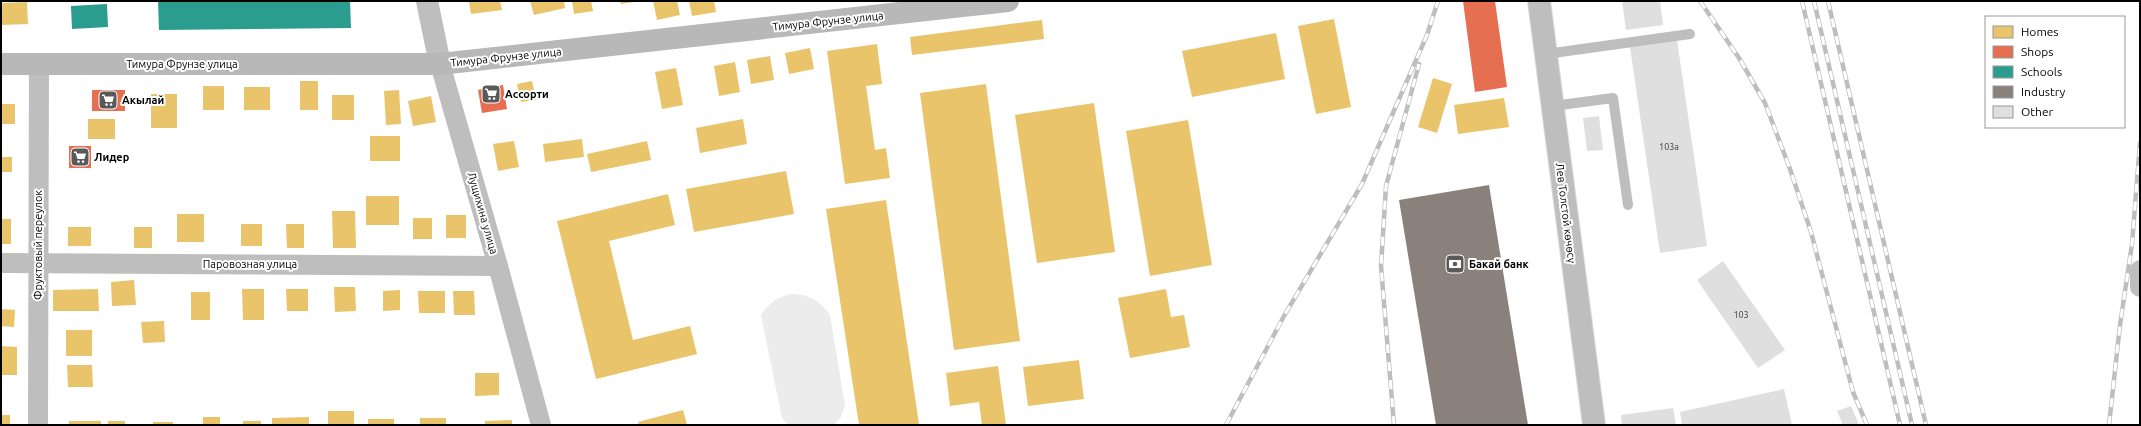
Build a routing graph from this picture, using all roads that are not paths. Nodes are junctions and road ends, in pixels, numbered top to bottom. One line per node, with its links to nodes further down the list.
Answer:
1 (426, 1): 8 (main road, Лущихина улица)
2 (1008, 1): 8 (main road, Тимура Фрунзе улица)
3 (1539, 1): 5 (main road, Лев Толстой көчөсү)
4 (1690, 34): 5 (lane)
5 (1546, 54): 9 (main road, Лев Толстой көчөсү)
6 (1, 64): 7 (main road, Тимура Фрунзе улица)
7 (39, 64): 8 (main road, Тимура Фрунзе улица); 12 (street, Фруктовый переулок)
8 (440, 64): 13 (street, Лущихина улица)
9 (1553, 106): 10 (lane); 18 (main road, Лев Толстой көчөсү)
10 (1628, 205)
11 (1, 263): 12 (street, Паровозная улица)
12 (38, 263): 13 (street, Паровозная улица); 16 (street, Фруктовый переулок)
13 (498, 266): 17 (street, Лущихина улица)
14 (2140, 270): 15 (street)
15 (2140, 287)
16 (38, 425)
17 (541, 425)
18 (1594, 425)

